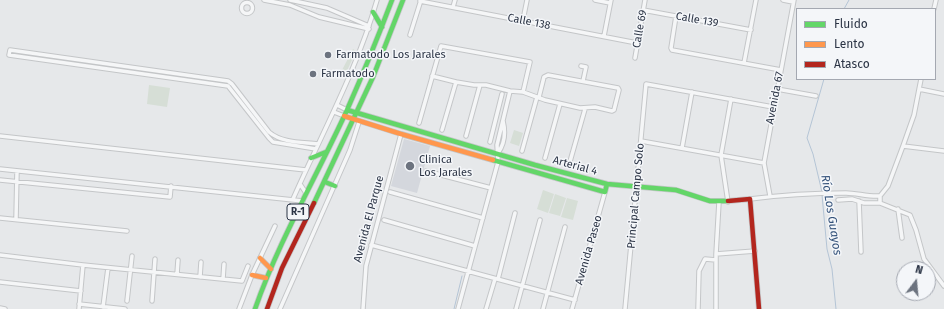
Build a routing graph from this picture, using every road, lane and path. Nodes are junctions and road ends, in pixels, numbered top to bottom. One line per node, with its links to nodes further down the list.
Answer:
1 (264, 0): 18 (street)
2 (290, 0): 15 (street)
3 (377, 0): 19 (street)
4 (392, 0): 23 (street, R-1)
5 (403, 0): 57 (street, R-1)
6 (420, 0): 16 (street, Calle 138); 25 (street)
7 (455, 0): 16 (street)
8 (527, 0): 21 (street)
9 (595, 0): 13 (street)
10 (645, 0): 17 (street, Calle 69)
11 (756, 0): 24 (street)
12 (783, 0): 14 (street)
13 (610, 1): 26 (street)
14 (794, 1): 31 (street, Avenida 67)
15 (309, 4): 18 (street); 22 (street)
16 (453, 7): 21 (street, Calle 138)
17 (643, 10): 20 (street, Calle 139); 27 (street, Calle 69)
18 (306, 12): 22 (street)
19 (374, 12): 22 (street); 23 (street)
20 (676, 16): 24 (street, Calle 139); 29 (street)
21 (523, 20): 26 (street, Calle 138)
22 (369, 27): 50 (street)
23 (382, 27): 54 (street, R-1)
24 (751, 30): 29 (street)
25 (410, 34)
26 (604, 36): 27 (street, Calle 138)
27 (637, 42): 28 (street, Calle 69)
28 (635, 58)
29 (744, 63): 31 (street)
30 (581, 66): 35 (street)
31 (781, 70): 39 (street, Avenida 67)
32 (162, 74): 32 (street); 37 (street)
33 (432, 76): 36 (street); 42 (street); 60 (street)
34 (921, 80): 40 (street)
35 (583, 81): 47 (street); 53 (street)
36 (456, 82): 38 (street); 62 (street)
37 (229, 84): 68 (street); 71 (street)
38 (480, 85): 41 (street); 65 (street)
39 (777, 88): 46 (street); 51 (street, Avenida 67)
40 (919, 89): 45 (street); 69 (street)
41 (510, 91): 42 (street); 55 (street)
42 (523, 92): 47 (street)
43 (692, 92): 48 (street); 66 (street, Principal Campo Solo); 70 (street)
44 (502, 94): 52 (street)
45 (944, 94)
46 (816, 96)
47 (538, 97): 49 (street); 72 (street)
48 (731, 99): 51 (street); 76 (street)
49 (560, 104): 53 (street); 78 (street)
50 (337, 105): 54 (street, Arterial 4); 56 (street)
51 (773, 107): 80 (street, Avenida 67)
52 (498, 109): 55 (street); 67 (street)
53 (584, 109): 81 (street)
54 (347, 110): 57 (street, Arterial 4); 58 (street, R-1)
55 (505, 111): 75 (street)
56 (334, 112): 58 (street, Arterial 4); 68 (street)
57 (356, 114): 59 (street, R-1); 61 (street, Arterial 4)
58 (344, 116): 59 (street, Arterial 4); 74 (street, R-1)
59 (356, 121): 63 (street, Arterial 4); 89 (street, R-1); 94 (street)
60 (419, 123)
61 (403, 127): 63 (street); 75 (street, Arterial 4)
62 (442, 130)
63 (401, 134): 79 (street, Arterial 4); 121 (street, Avenida El Parque)
64 (0, 136): 83 (street)
65 (466, 136)
66 (641, 141): 70 (street); 95 (street, Principal Campo Solo)
67 (490, 142)
68 (318, 144): 71 (street)
69 (903, 146): 73 (street); 101 (street)
70 (682, 148): 76 (street)
71 (316, 149): 77 (street)
72 (522, 151)
73 (944, 151)
74 (326, 152): 77 (street); 99 (street, R-1)
75 (498, 154): 79 (street); 91 (street, Arterial 4)
76 (721, 155): 80 (street); 108 (street)
77 (311, 158): 83 (street)
78 (545, 158)
79 (498, 162): 96 (street); 98 (street, Arterial 4)
80 (764, 163): 100 (street, Avenida 67)
81 (570, 165)
82 (0, 169): 84 (street)
83 (306, 170): 90 (street)
84 (17, 171): 86 (street); 88 (street)
85 (426, 171): 96 (street)
86 (48, 175): 92 (street); 93 (street)
87 (0, 180): 88 (street)
88 (17, 182): 92 (street); 114 (street)
89 (325, 182): 94 (street); 163 (street, R-1)
90 (300, 184): 99 (street); 102 (street)
91 (607, 184): 95 (street, Arterial 4); 98 (street)
92 (47, 185): 93 (street)
93 (172, 186): 102 (street)
94 (335, 186): 164 (street)
95 (636, 187): 107 (street, Arterial 4); 171 (street, Principal Campo Solo)
96 (491, 188): 113 (street)
97 (390, 192): 113 (street)
98 (605, 192): 152 (street, Avenida Paseo)
99 (306, 193): 105 (street, R-1)
100 (770, 196): 101 (street, Arterial 4); 103 (street, Arterial 4)
101 (880, 196): 109 (street)
102 (294, 199): 105 (street)
103 (750, 199): 108 (street, Arterial 4); 123 (street)
104 (838, 200): 106 (street)
105 (303, 201): 137 (street, R-1)
106 (859, 201): 109 (street); 124 (street)
107 (719, 202): 108 (street, Arterial 4); 125 (street)
108 (728, 202)
109 (880, 203): 110 (street)
110 (898, 209): 120 (street); 149 (street)
111 (515, 213): 146 (street)
112 (0, 218): 114 (street)
113 (483, 218): 122 (street)
114 (16, 219): 119 (street)
115 (384, 220): 122 (street)
116 (540, 220): 148 (street)
117 (275, 226): 128 (street)
118 (566, 227): 151 (street)
119 (127, 231)
120 (902, 238)
121 (371, 245): 140 (street); 165 (street, Avenida El Parque)
122 (475, 246): 140 (street)
123 (755, 252): 125 (street); 174 (street)
124 (861, 252)
125 (716, 254): 131 (street)
126 (0, 255): 134 (street)
127 (132, 256): 138 (street)
128 (260, 258): 137 (street); 142 (street)
129 (155, 259): 139 (street)
130 (178, 260): 141 (street)
131 (716, 260): 172 (street); 173 (street)
132 (201, 262): 143 (street)
133 (224, 264): 145 (street)
134 (83, 265): 136 (street); 150 (street)
135 (248, 266): 145 (street)
136 (108, 268): 138 (street); 156 (street)
137 (271, 269): 144 (street, R-1)
138 (130, 270): 139 (street); 153 (street)
139 (154, 272): 141 (street); 154 (street)
140 (468, 272): 146 (street); 166 (street)
141 (177, 274): 143 (street)
142 (252, 275): 144 (street); 161 (street)
143 (200, 277): 145 (street)
144 (266, 278): 162 (street, R-1)
145 (223, 279)
146 (496, 279): 148 (street); 167 (street)
147 (0, 282): 150 (street)
148 (522, 286): 151 (street); 168 (street)
149 (944, 286)
150 (81, 291): 155 (street)
151 (548, 293): 152 (street); 169 (street)
152 (575, 300): 170 (street, Avenida Paseo)
153 (127, 301)
154 (152, 301)
155 (79, 304): 156 (street); 159 (street)
156 (103, 307): 160 (street)
157 (0, 308): 158 (street)
158 (4, 309)
159 (79, 309)
160 (125, 309)
161 (240, 309)
162 (255, 309)
163 (266, 309)
164 (280, 309)
165 (362, 309)
166 (458, 309)
167 (486, 309)
168 (516, 309)
169 (543, 309)
170 (572, 309)
171 (625, 309)
172 (698, 309)
173 (716, 309)
174 (759, 309)

